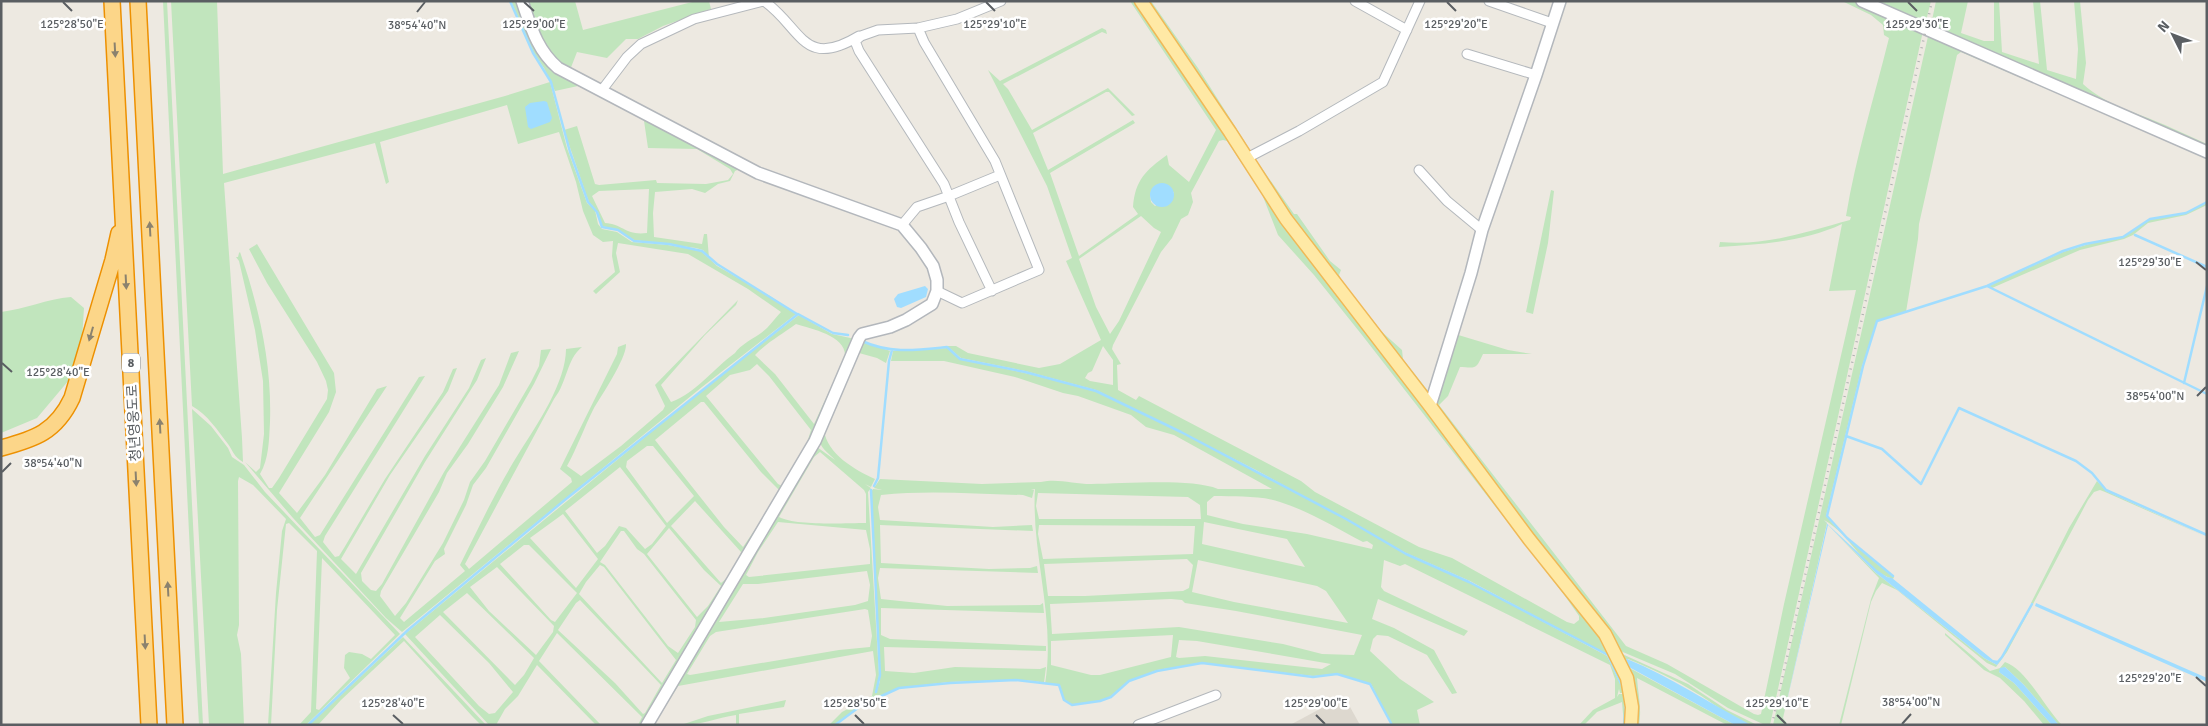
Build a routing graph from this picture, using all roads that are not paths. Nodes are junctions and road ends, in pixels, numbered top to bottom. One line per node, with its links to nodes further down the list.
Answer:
1 (112, 1): 24 (highway, 청년영웅도로 / 8, one-way to 24)
2 (138, 1): 33 (highway, 청년영웅도로 / 8, one-way to 2)
3 (522, 1): 18 (street)
4 (764, 1): 15 (street); 18 (street)
5 (1001, 1): 13 (street)
6 (1140, 1): 20 (main road)
7 (1354, 1): 14 (street)
8 (1420, 1): 14 (street)
9 (1489, 1): 12 (street)
10 (1560, 1): 12 (street)
11 (1862, 1): 19 (street)
12 (1552, 24): 17 (street)
13 (918, 28): 15 (street); 22 (street)
14 (1407, 30): 20 (street)
15 (861, 36): 23 (street)
16 (1467, 54): 17 (street)
17 (1536, 75): 26 (street)
18 (602, 90): 25 (street)
19 (2207, 152)
20 (1247, 158): 29 (main road)
21 (1419, 170): 26 (street)
22 (1000, 175): 23 (street); 27 (street)
23 (949, 196): 25 (street); 27 (street)
24 (122, 202): 30 (highway, one-way to 30); 32 (highway, 청년영웅도로 / 8, one-way to 32)
25 (902, 225): 28 (street)
26 (1482, 230): 29 (street)
27 (992, 290): 28 (street)
28 (937, 292): 34 (street)
29 (1430, 406): 36 (main road)
30 (1, 448)
31 (1216, 695): 35 (street)
32 (149, 725)
33 (175, 725)
34 (647, 725)
35 (1138, 725)
36 (1631, 725)

